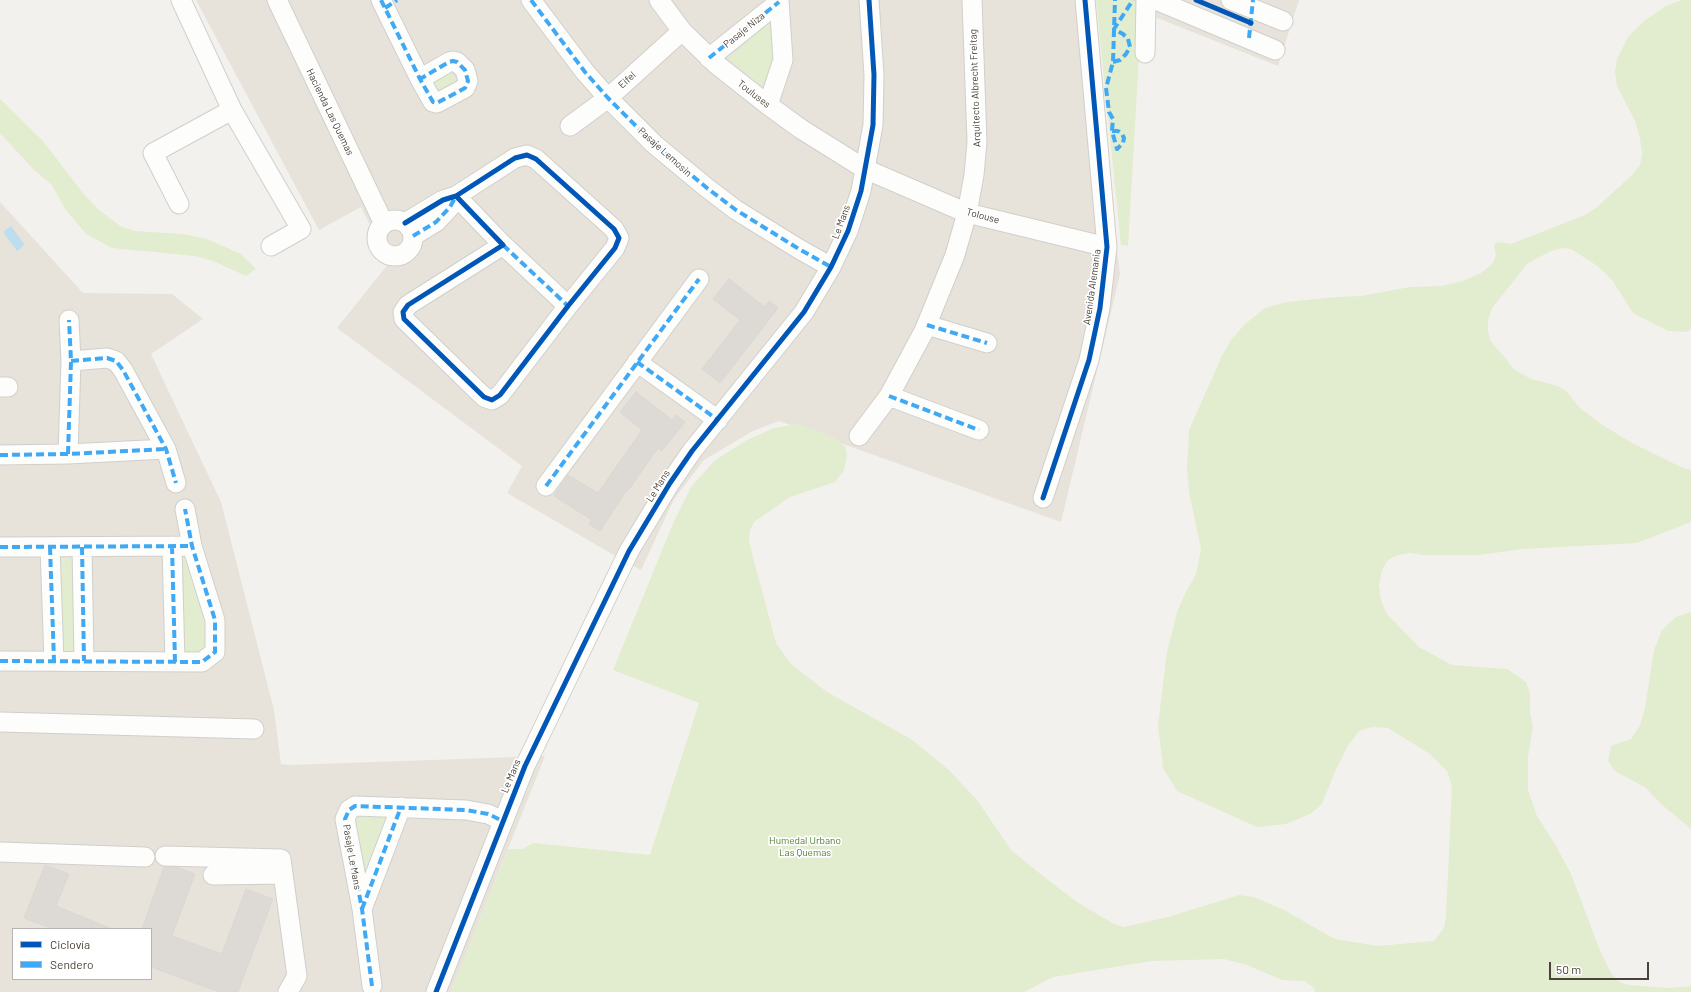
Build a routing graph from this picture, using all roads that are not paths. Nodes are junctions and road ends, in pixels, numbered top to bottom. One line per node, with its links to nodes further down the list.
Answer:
1 (181, 0): 23 (street)
2 (277, 0): 29 (street, Hacienda Las Quemas)
3 (531, 0): 21 (street, Pasaje Lemosin)
4 (659, 0): 15 (street, Touluses)
5 (869, 0): 25 (street, Le Mans)
6 (972, 0): 28 (street, Arquitecto Albrecht Freitag)
7 (1085, 0): 33 (street, Avenida Alemania)
8 (1146, 0): 18 (street)
9 (1156, 0): 16 (street)
10 (1231, 0): 13 (street)
11 (779, 1): 19 (street, Pasaje Niza); 22 (street)
12 (388, 3): 20 (street)
13 (1253, 4): 14 (street); 16 (street)
14 (1283, 21)
15 (682, 31): 19 (street, Touluses); 21 (street, Eifel)
16 (1249, 38): 17 (street)
17 (1275, 50)
18 (1145, 53)
19 (709, 58): 22 (street, Touluses)
20 (420, 79)
21 (608, 98): 24 (street, Eifel); 34 (street, Pasaje Lemosin)
22 (768, 105): 25 (street, Touluses)
23 (232, 110): 27 (street); 32 (street)
24 (570, 126)
25 (865, 169): 28 (street, Tolouse); 34 (street, Le Mans)
26 (456, 196): 30 (street); 31 (street); 36 (street)
27 (179, 204)
28 (967, 213): 33 (street, Tolouse); 38 (street, Arquitecto Albrecht Freitag)
29 (384, 224): 30 (street); 30 (street)
30 (409, 229)
31 (503, 245): 36 (street); 36 (street)
32 (271, 246)
33 (1107, 247): 51 (street, Avenida Alemania)
34 (831, 267): 43 (street, Le Mans)
35 (699, 279): 41 (street)
36 (568, 306)
37 (69, 320): 40 (street)
38 (926, 324): 39 (street); 42 (street, Arquitecto Albrecht Freitag)
39 (987, 343)
40 (71, 361): 46 (street); 47 (street)
41 (637, 362): 43 (street); 50 (street)
42 (889, 396): 44 (street); 45 (street, Arquitecto Albrecht Freitag)
43 (718, 420): 65 (street, Le Mans)
44 (979, 430)
45 (859, 436)
46 (166, 449): 47 (street); 49 (street)
47 (68, 454): 48 (street)
48 (0, 455)
49 (176, 483)
50 (546, 486)
51 (1043, 498)
52 (185, 509): 54 (street)
53 (172, 546): 54 (street); 57 (street); 61 (street)
54 (192, 546): 61 (street)
55 (0, 547): 56 (street)
56 (50, 547): 57 (street); 59 (street)
57 (82, 547): 60 (street)
58 (0, 661): 59 (street)
59 (54, 661): 60 (street)
60 (84, 662): 61 (street)
61 (175, 662)
62 (0, 722): 63 (street)
63 (254, 729)
64 (401, 807): 65 (street, Pasaje Le Mans); 71 (street, Pasaje Le Mans); 71 (street, Pasaje Le Mans)
65 (503, 820): 74 (street, Le Mans)
66 (0, 852): 68 (street)
67 (166, 856): 69 (street)
68 (145, 857)
69 (284, 874): 70 (street); 73 (street)
70 (213, 875)
71 (362, 909): 72 (street, Pasaje Le Mans)
72 (372, 986)
73 (288, 992)
74 (436, 992)

